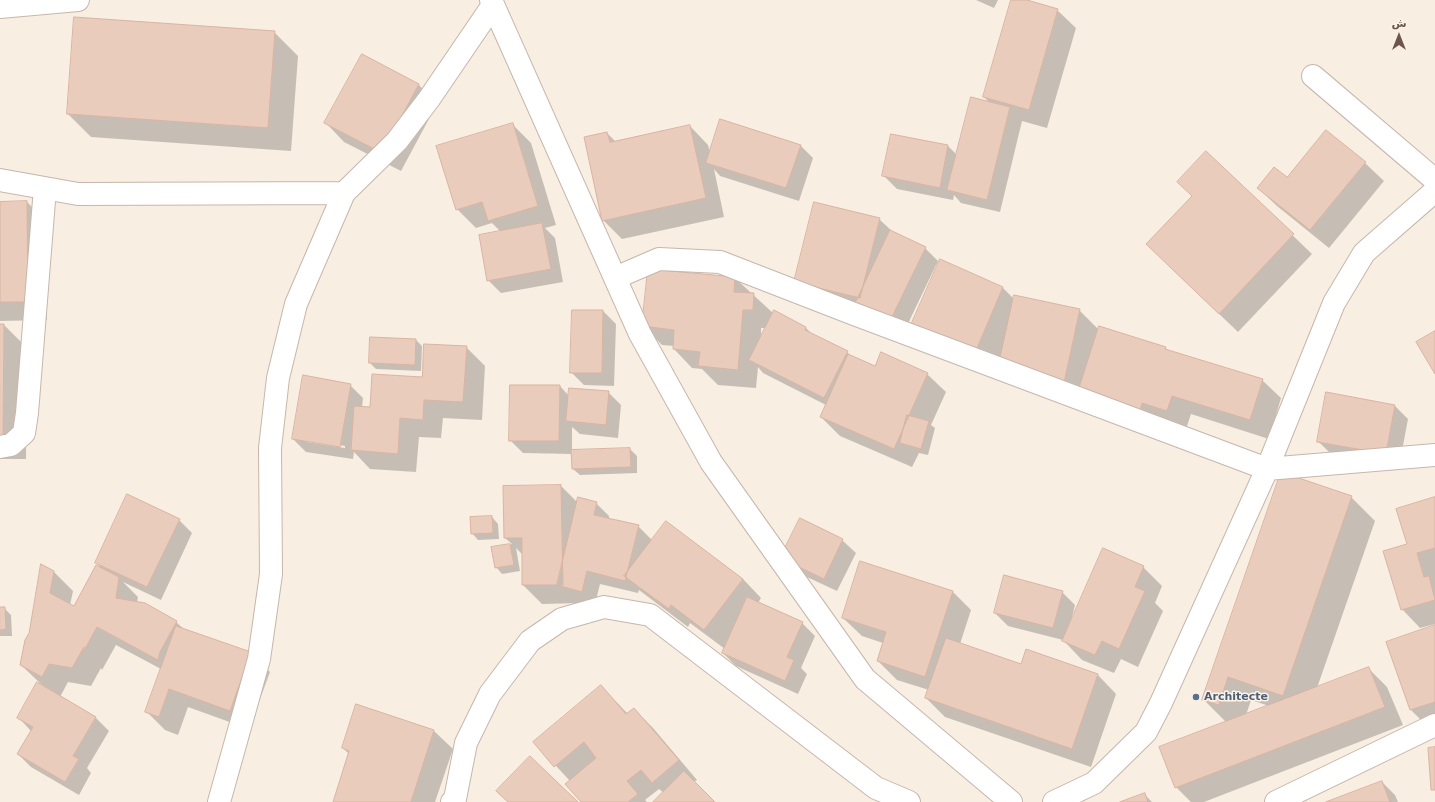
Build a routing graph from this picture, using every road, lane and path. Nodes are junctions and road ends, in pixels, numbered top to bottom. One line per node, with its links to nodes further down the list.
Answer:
1 (78, 0): 3 (street)
2 (492, 2): 9 (street); 10 (street)
3 (0, 7)
4 (1313, 76): 6 (street)
5 (0, 180): 7 (street)
6 (1435, 180)
7 (45, 188): 9 (street); 11 (street)
8 (1435, 191): 13 (street)
9 (344, 193): 16 (street)
10 (615, 278): 13 (street); 18 (street)
11 (0, 448)
12 (1435, 455): 13 (street)
13 (1267, 469): 19 (street)
14 (1435, 724): 20 (street)
15 (454, 801): 17 (street)
16 (219, 802)
17 (908, 802)
18 (1011, 802)
19 (1054, 802)
20 (1276, 802)

